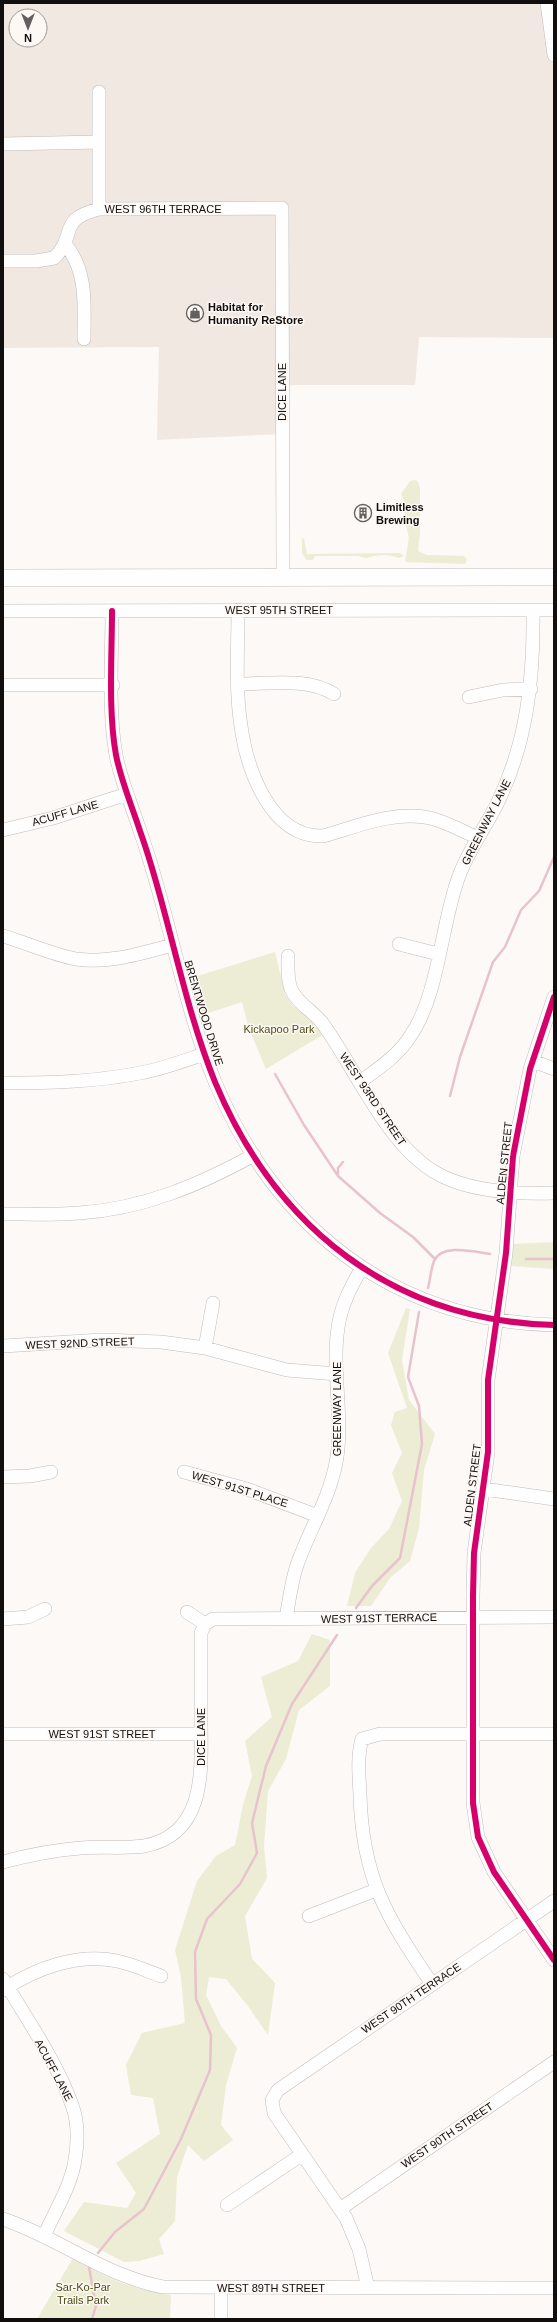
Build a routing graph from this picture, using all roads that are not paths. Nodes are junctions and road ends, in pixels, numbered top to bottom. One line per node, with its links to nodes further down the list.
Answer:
1 (547, 3): 2 (street)
2 (554, 55)
3 (99, 92): 4 (street)
4 (99, 142): 5 (street); 7 (street)
5 (3, 144)
6 (282, 208): 7 (street, WEST 96TH TERRACE); 11 (street, DICE LANE)
7 (99, 209): 8 (street, WEST 96TH TERRACE)
8 (65, 244): 9 (street); 10 (street)
9 (3, 261)
10 (84, 339)
11 (283, 577): 12 (main road); 13 (main road)
12 (554, 577)
13 (3, 578)
14 (238, 610): 15 (street, WEST 95TH STREET); 18 (street, WEST 95TH STREET); 19 (street)
15 (533, 610): 16 (street, WEST 95TH STREET); 22 (street, GREENWAY LANE)
16 (554, 610)
17 (3, 611): 18 (street, WEST 95TH STREET)
18 (112, 611): 21 (street, BRENTWOOD DRIVE)
19 (238, 684): 23 (street); 27 (street)
20 (3, 685): 21 (street)
21 (113, 685): 25 (street, BRENTWOOD DRIVE)
22 (531, 689): 24 (street); 27 (street, GREENWAY LANE)
23 (334, 694)
24 (469, 697)
25 (127, 794): 26 (street, ACUFF LANE); 30 (street, BRENTWOOD DRIVE)
26 (3, 830)
27 (478, 838): 31 (street, GREENWAY LANE)
28 (3, 936): 30 (street)
29 (399, 944): 31 (street)
30 (173, 945): 34 (street, BRENTWOOD DRIVE)
31 (438, 954): 37 (street, GREENWAY LANE)
32 (288, 956): 37 (street, WEST 93RD STREET)
33 (554, 997): 35 (street, ALDEN STREET)
34 (204, 1054): 38 (street); 39 (street, BRENTWOOD DRIVE)
35 (532, 1061): 36 (street); 40 (street, ALDEN STREET)
36 (554, 1069)
37 (360, 1082): 40 (street, WEST 93RD STREET)
38 (3, 1083)
39 (254, 1155): 42 (street); 43 (street, BRENTWOOD DRIVE)
40 (510, 1191): 41 (street, WEST 93RD STREET); 45 (street, ALDEN STREET)
41 (554, 1193)
42 (3, 1214)
43 (362, 1267): 45 (street, BRENTWOOD DRIVE); 49 (street, GREENWAY LANE)
44 (213, 1303): 48 (street)
45 (496, 1320): 46 (street, BRENTWOOD DRIVE); 53 (street, ALDEN STREET)
46 (554, 1325)
47 (3, 1346): 48 (street, WEST 92ND STREET)
48 (205, 1348): 49 (street, WEST 92ND STREET)
49 (337, 1374): 55 (street, GREENWAY LANE)
50 (51, 1472): 52 (street)
51 (184, 1472): 55 (street, WEST 91ST PLACE)
52 (3, 1477)
53 (484, 1489): 54 (street); 58 (street, ALDEN STREET)
54 (554, 1499)
55 (318, 1516): 61 (street, GREENWAY LANE)
56 (45, 1609): 60 (street)
57 (187, 1612): 62 (street)
58 (473, 1617): 59 (street, WEST 91ST TERRACE); 61 (street, WEST 91ST TERRACE); 65 (street, ALDEN STREET)
59 (554, 1617)
60 (3, 1619)
61 (286, 1619): 62 (street, WEST 91ST TERRACE)
62 (205, 1624): 64 (street, DICE LANE)
63 (3, 1734): 64 (street, WEST 91ST STREET)
64 (201, 1734): 67 (street, DICE LANE)
65 (473, 1734): 66 (street); 68 (street); 71 (street, ALDEN STREET)
66 (554, 1734)
67 (3, 1862)
68 (376, 1890): 70 (street); 74 (street)
69 (554, 1901): 71 (street, WEST 90TH TERRACE)
70 (309, 1916)
71 (526, 1920): 72 (street, ALDEN STREET); 74 (street, WEST 90TH TERRACE)
72 (554, 1960)
73 (161, 1976): 75 (street)
74 (432, 1984): 77 (street, WEST 90TH TERRACE)
75 (5, 1985): 81 (street, ACUFF LANE)
76 (554, 2062): 79 (street, WEST 90TH STREET)
77 (301, 2155): 78 (street); 79 (street)
78 (227, 2205)
79 (340, 2209): 83 (street)
80 (3, 2219): 81 (street, WEST 89TH STREET)
81 (44, 2236): 82 (street, WEST 89TH STREET)
82 (221, 2288): 83 (street, WEST 89TH STREET); 85 (street)
83 (368, 2288): 84 (street, WEST 89TH STREET)
84 (554, 2288)
85 (221, 2319)

